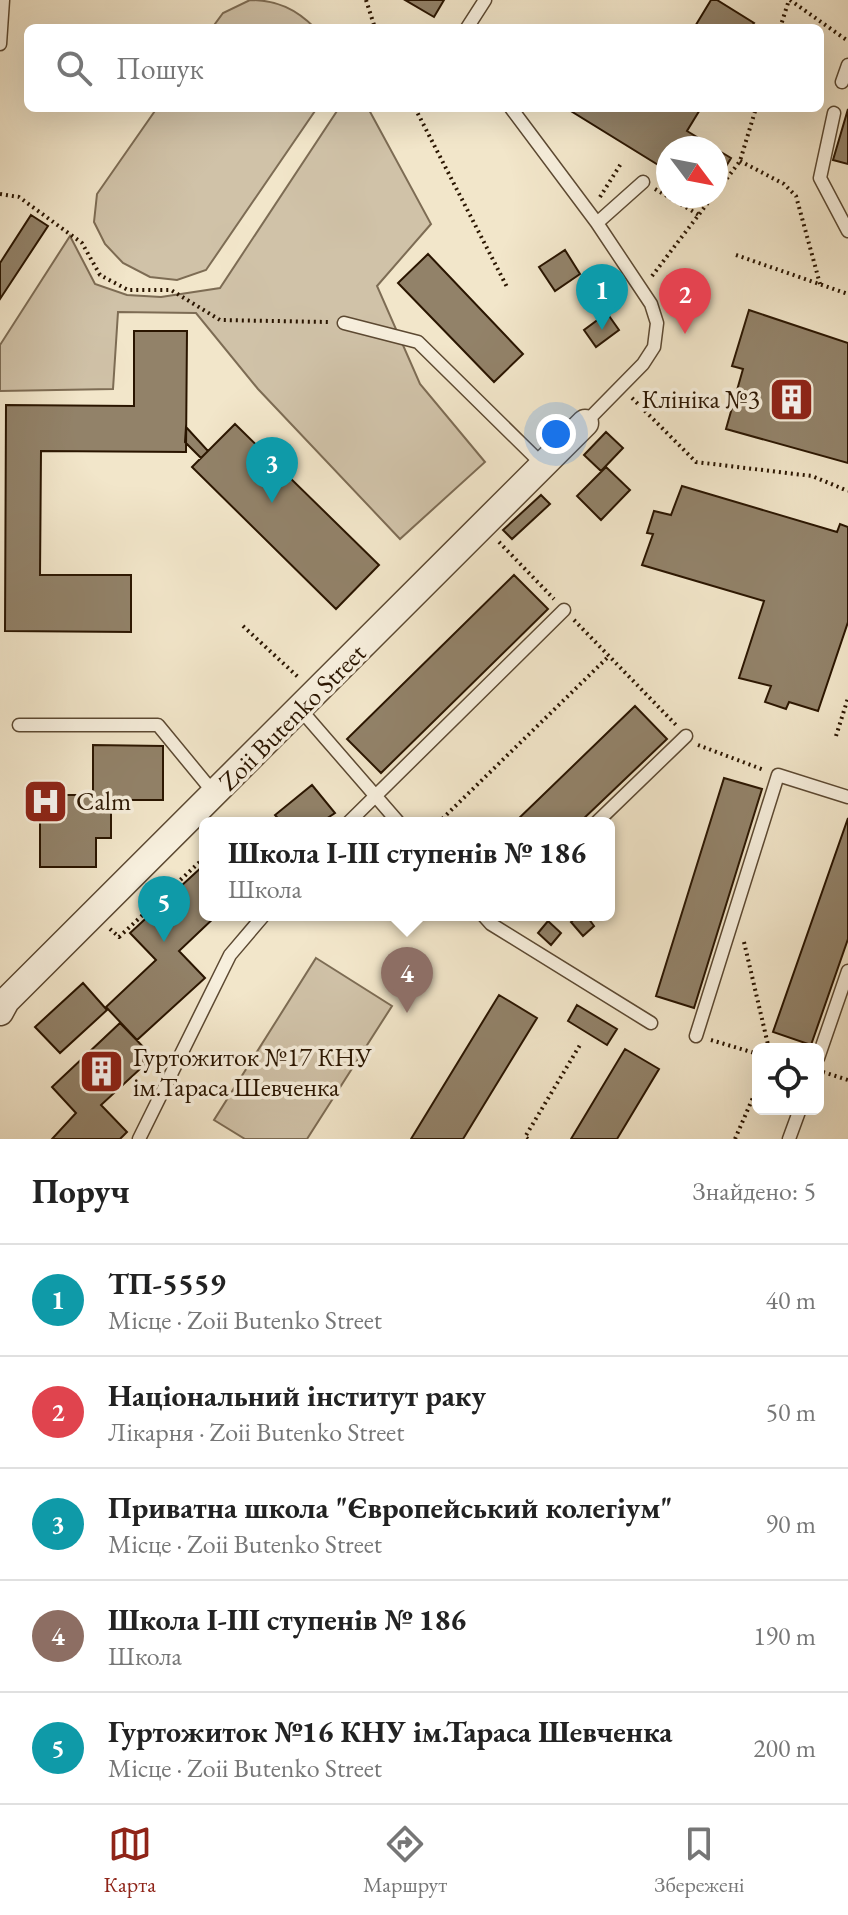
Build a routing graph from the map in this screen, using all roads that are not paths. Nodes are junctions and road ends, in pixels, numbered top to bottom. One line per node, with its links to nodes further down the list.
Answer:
1 (3, 0): 4 (lane)
2 (485, 0): 3 (lane)
3 (470, 24)
4 (0, 44)
5 (848, 65): 6 (lane)
6 (842, 82)
7 (514, 112): 10 (lane)
8 (834, 113): 11 (lane)
9 (643, 182): 10 (lane)
10 (597, 223): 13 (lane)
11 (848, 231)
12 (344, 323): 14 (lane)
13 (585, 423): 14 (street, Zoii Butenko Street)
14 (543, 465): 16 (street, Zoii Butenko Street)
15 (564, 610): 20 (lane)
16 (300, 709): 19 (street, Zoii Butenko Street); 20 (lane)
17 (19, 725): 19 (lane)
18 (686, 736): 24 (lane)
19 (214, 793): 28 (street, Zoii Butenko Street)
20 (374, 795): 22 (lane); 23 (lane)
21 (848, 797): 30 (lane)
22 (354, 817)
23 (394, 817)
24 (602, 817)
25 (259, 921): 33 (lane)
26 (496, 921): 29 (lane)
27 (848, 971): 31 (lane)
28 (0, 1012)
29 (651, 1023)
30 (696, 1036)
31 (823, 1043)
32 (798, 1115): 34 (lane)
33 (139, 1139)
34 (789, 1139)

